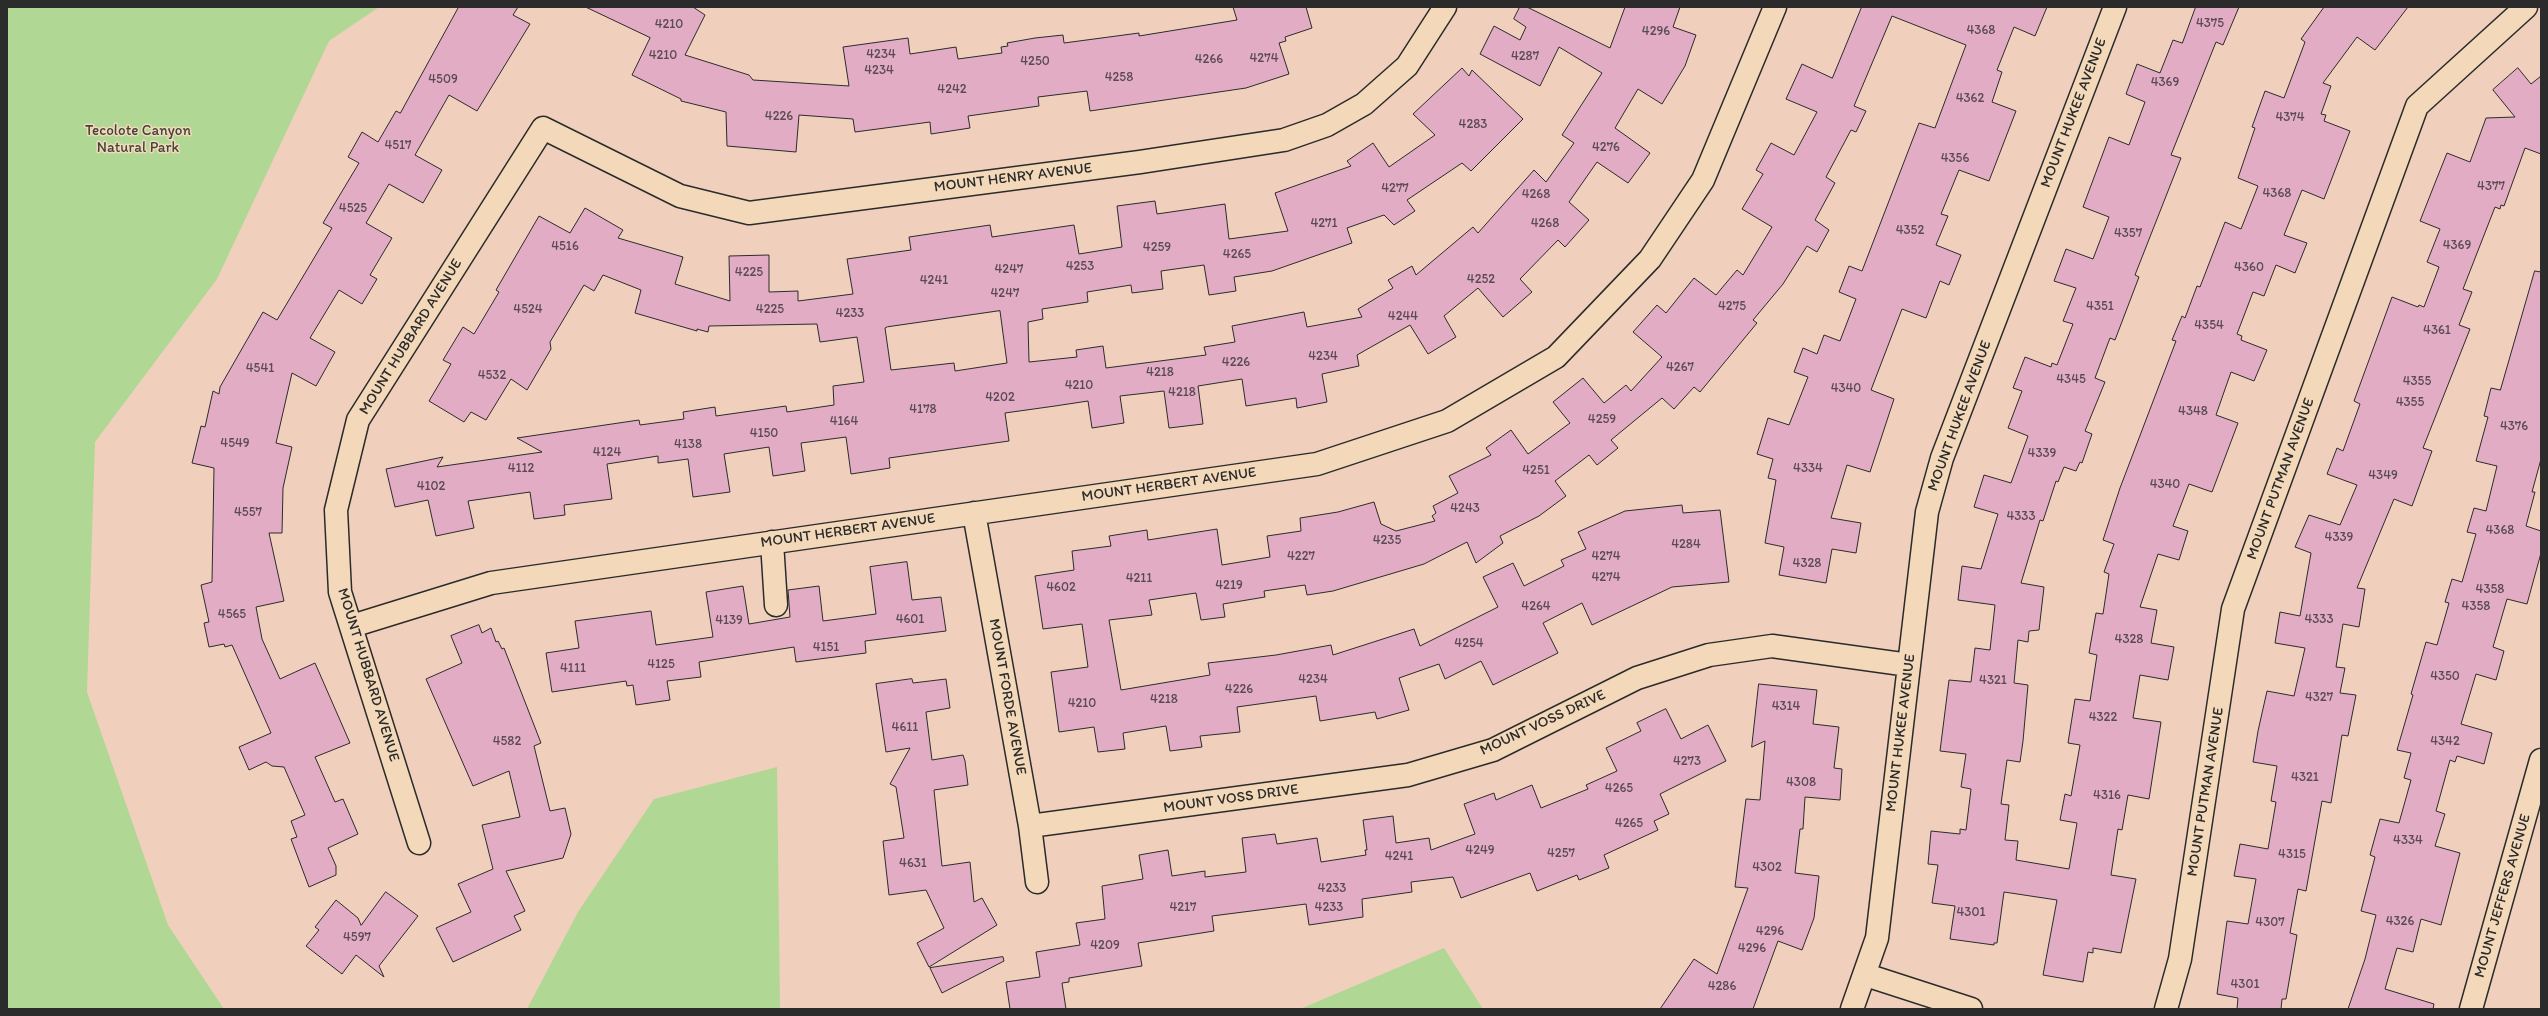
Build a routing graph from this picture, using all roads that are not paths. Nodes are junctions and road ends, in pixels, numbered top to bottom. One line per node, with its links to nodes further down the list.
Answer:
1 (1445, 7): 5 (street, MOUNT HENRY AVENUE)
2 (1775, 7): 6 (street, MOUNT HERBERT AVENUE)
3 (2115, 7): 10 (street, MOUNT HUKEE AVENUE)
4 (2526, 7): 18 (street, MOUNT PUTMAN AVENUE)
5 (543, 128): 9 (street, MOUNT HUBBARD AVENUE)
6 (974, 513): 7 (street, MOUNT HERBERT AVENUE); 12 (street, MOUNT FORDE AVENUE)
7 (772, 542): 8 (street); 9 (street, MOUNT HERBERT AVENUE)
8 (776, 605)
9 (352, 626): 13 (street, MOUNT HUBBARD AVENUE)
10 (1909, 666): 12 (street, MOUNT VOSS DRIVE); 15 (street, MOUNT HUKEE AVENUE)
11 (2541, 760): 19 (street, MOUNT JEFFERS AVENUE)
12 (1030, 826): 14 (street, MOUNT FORDE AVENUE)
13 (419, 843)
14 (1037, 882)
15 (1866, 975): 16 (street, MOUNT HUKEE AVENUE); 17 (street)
16 (1852, 1009)
17 (1971, 1009)
18 (2166, 1009)
19 (2471, 1009)

